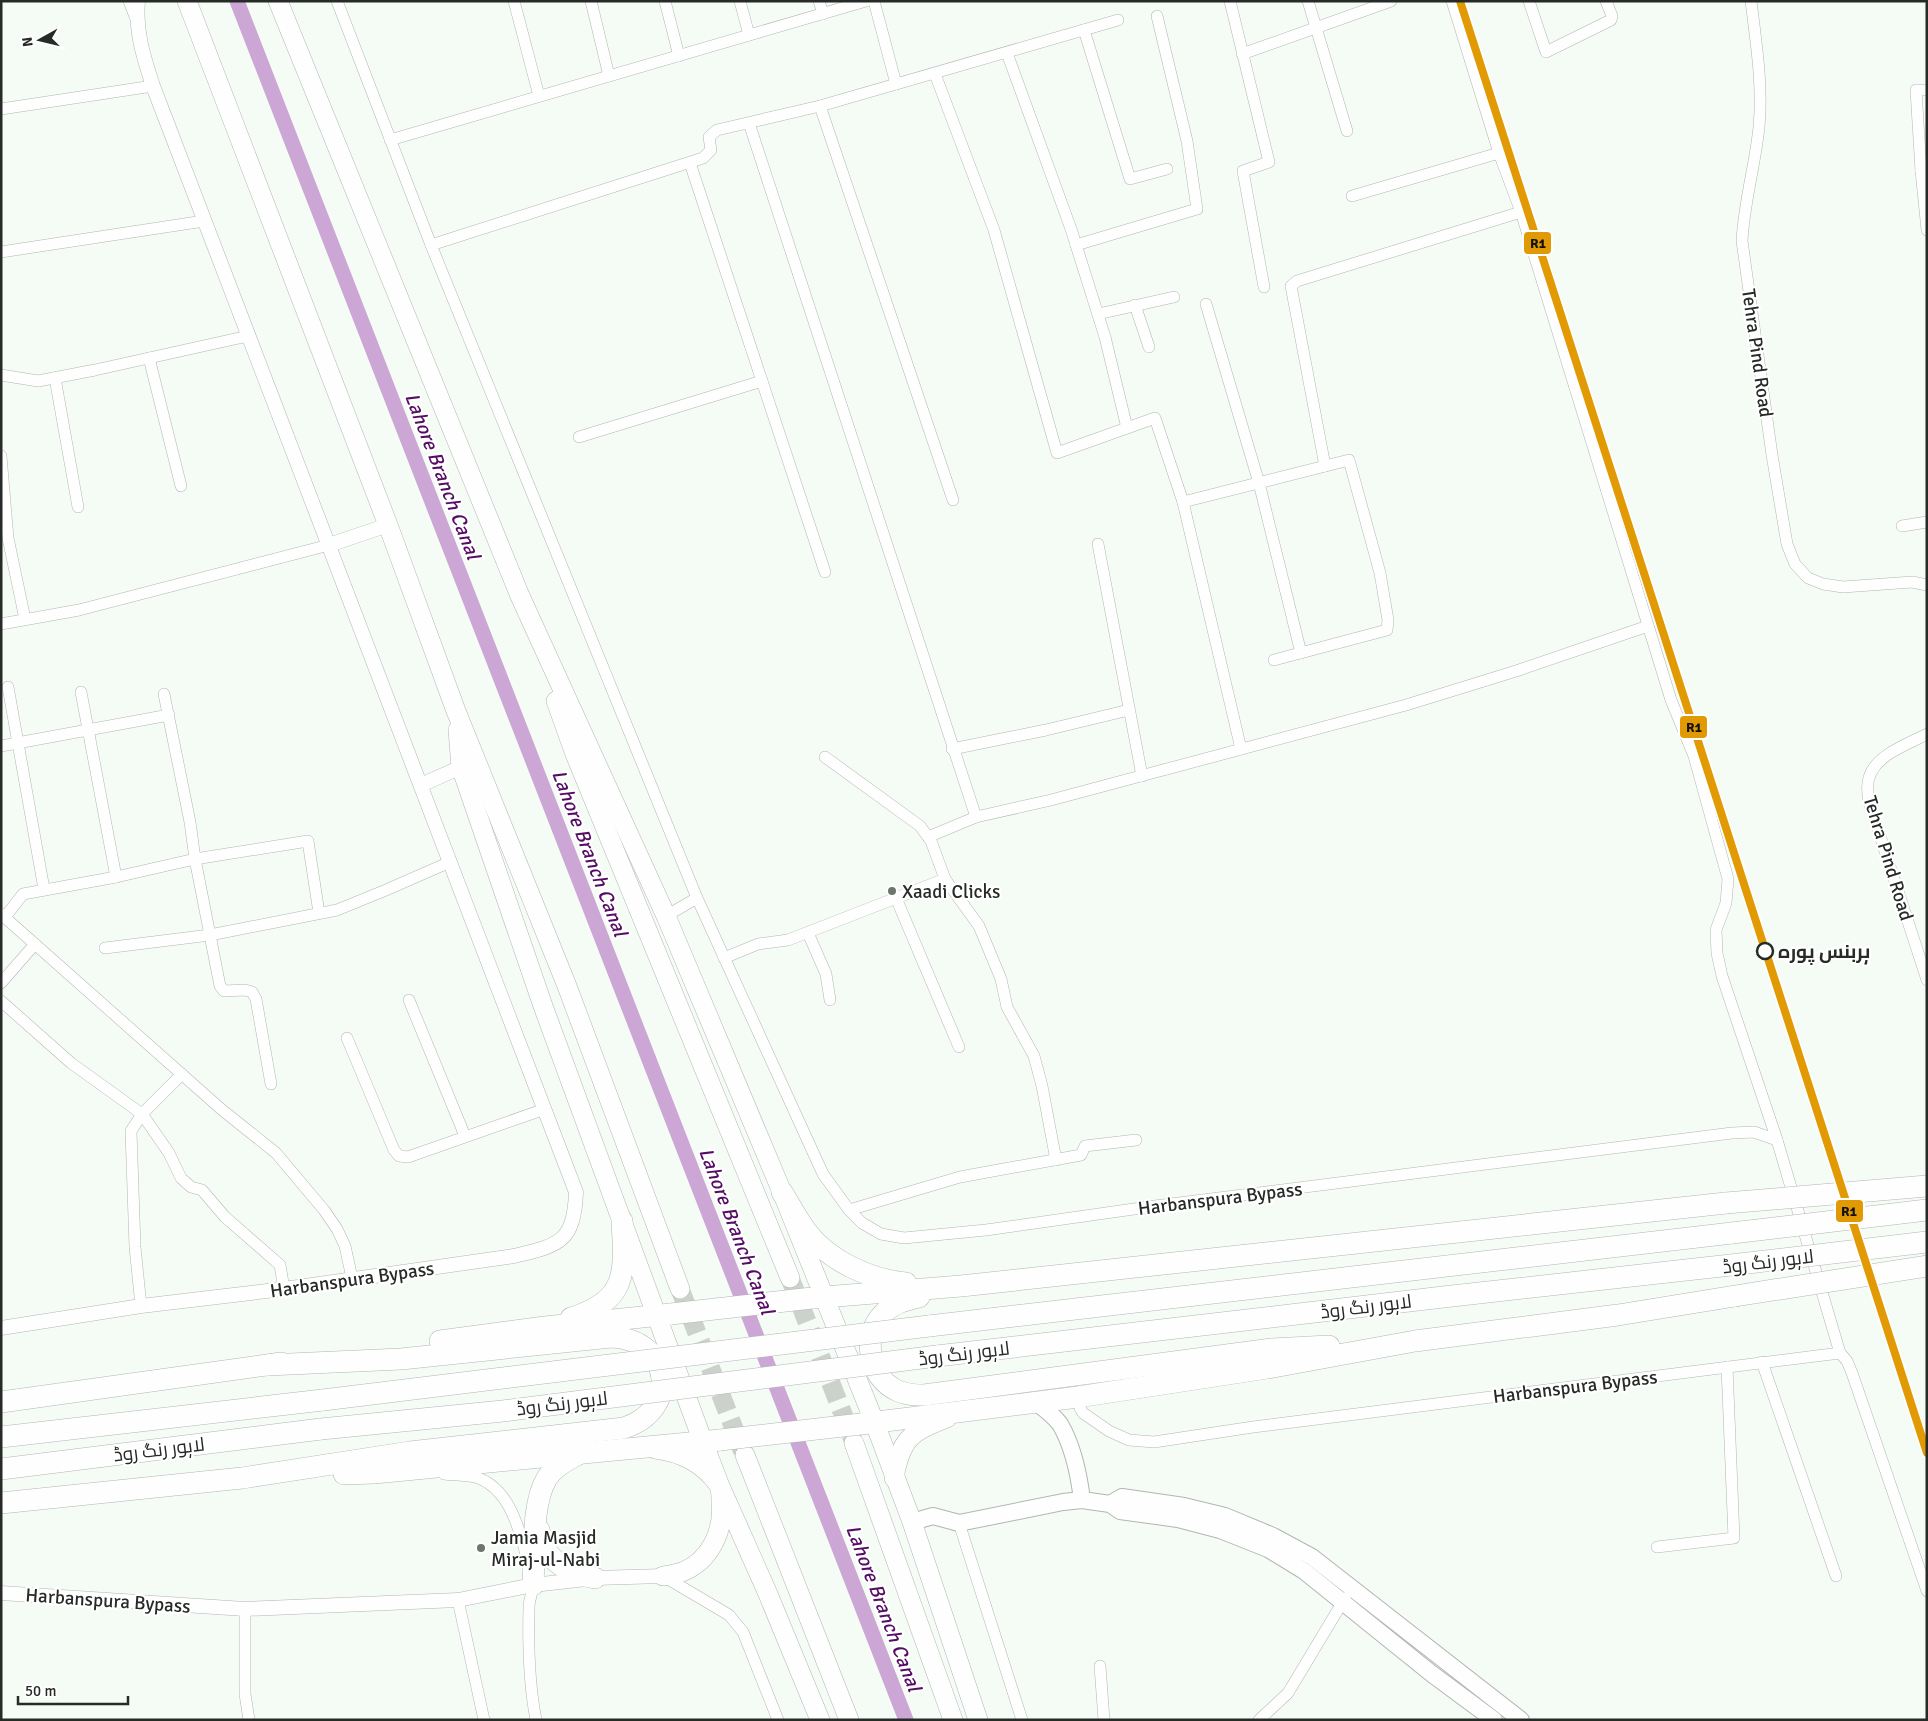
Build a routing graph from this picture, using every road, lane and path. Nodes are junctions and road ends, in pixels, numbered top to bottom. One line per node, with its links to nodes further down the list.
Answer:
1 (130, 1): 22 (street)
2 (138, 1): 22 (street, Harbanspura Bypass)
3 (187, 1): 73 (highway)
4 (278, 1): 79 (highway)
5 (337, 1): 40 (street, Harbanspura Bypass)
6 (514, 1): 35 (street)
7 (591, 1): 31 (street)
8 (665, 1): 29 (street)
9 (740, 1): 26 (street)
10 (820, 1): 20 (street)
11 (866, 1): 20 (street)
12 (874, 1): 32 (street)
13 (1230, 1): 28 (street)
14 (1308, 1): 24 (street)
15 (1391, 1): 24 (street)
16 (1452, 1): 41 (street)
17 (1529, 1): 18 (street)
18 (1606, 1)
19 (1751, 1): 78 (street, Tehra Pind Road)
20 (823, 14): 26 (street)
21 (1157, 16): 50 (street)
22 (136, 19): 33 (street, Harbanspura Bypass)
23 (1118, 20): 25 (street)
24 (1316, 28): 28 (street); 39 (street)
25 (1084, 30): 27 (street); 43 (street)
26 (749, 35): 29 (street)
27 (1007, 53): 30 (street); 50 (street)
28 (1242, 54): 52 (street)
29 (679, 56): 31 (street)
30 (935, 74): 32 (street); 63 (street)
31 (609, 76): 35 (street)
32 (896, 84): 36 (street)
33 (153, 86): 37 (street); 47 (street, Harbanspura Bypass)
34 (1927, 90): 44 (street)
35 (539, 96): 40 (street)
36 (820, 106): 38 (street); 69 (street)
37 (1, 109)
38 (749, 123): 42 (street); 95 (street)
39 (1347, 131)
40 (390, 140): 49 (street, Harbanspura Bypass)
41 (1499, 153): 45 (street); 46 (street)
42 (690, 162): 49 (street); 62 (street)
43 (1167, 169)
44 (1924, 171): 48 (street)
45 (1352, 196)
46 (1521, 212): 66 (street); 82 (street)
47 (204, 221): 51 (street); 57 (street, Harbanspura Bypass)
48 (1927, 230)
49 (432, 244): 108 (street, Harbanspura Bypass)
50 (1076, 244): 56 (street)
51 (1, 252)
52 (1264, 287)
53 (1174, 297): 55 (street)
54 (1206, 304): 67 (street)
55 (1135, 306): 56 (street); 58 (street)
56 (1098, 314): 63 (street)
57 (248, 336): 59 (street); 76 (street, Harbanspura Bypass)
58 (1149, 346)
59 (150, 358): 61 (street); 68 (street)
60 (1, 375): 61 (street)
61 (55, 378): 71 (street)
62 (762, 381): 64 (street); 77 (street)
63 (1127, 428): 70 (street)
64 (579, 437)
65 (1, 456): 80 (street)
66 (1325, 466): 67 (street); 83 (street)
67 (1259, 483): 70 (street); 83 (street)
68 (181, 486)
69 (953, 500)
70 (1183, 502): 96 (street)
71 (78, 507)
72 (1927, 522): 74 (street)
73 (388, 525): 76 (street); 89 (highway)
74 (1902, 526)
75 (1098, 544): 88 (street)
76 (328, 545): 80 (street); 100 (street, Harbanspura Bypass)
77 (825, 572)
78 (1927, 585)
79 (520, 596): 112 (highway); 141 (highway)
80 (26, 620): 81 (street)
81 (1, 624)
82 (1648, 626): 96 (street); 131 (street)
83 (1301, 652): 84 (street)
84 (1274, 660)
85 (8, 687): 93 (street)
86 (81, 692): 91 (street)
87 (164, 694): 90 (street)
88 (1130, 710): 95 (street); 99 (street)
89 (456, 711): 98 (highway); 144 (highway)
90 (169, 715): 91 (street); 103 (street)
91 (88, 731): 93 (street); 105 (street)
92 (1927, 734): 118 (street, Tehra Pind Road)
93 (18, 744): 94 (street); 107 (street)
94 (1, 746)
95 (952, 749): 101 (street)
96 (1241, 749): 99 (street)
97 (825, 757): 102 (street)
98 (461, 768): 100 (street); 137 (highway)
99 (1142, 776): 101 (street)
100 (421, 785): 104 (street, Harbanspura Bypass)
101 (976, 817): 102 (street)
102 (928, 837): 106 (street)
103 (195, 859): 105 (street); 110 (street); 114 (street)
104 (450, 862): 110 (street); 127 (street, Harbanspura Bypass)
105 (116, 877): 107 (street)
106 (945, 879): 109 (street); 132 (street)
107 (44, 889): 111 (street)
108 (697, 898): 112 (street); 117 (street, Harbanspura Bypass)
109 (896, 898): 113 (street); 124 (street)
110 (320, 913): 114 (street)
111 (3, 916): 115 (street)
112 (666, 916): 134 (highway)
113 (808, 932): 117 (street); 121 (street)
114 (210, 934): 116 (street); 126 (street)
115 (35, 944): 119 (street); 125 (street)
116 (105, 948)
117 (724, 958): 135 (street, Harbanspura Bypass)
118 (1927, 980)
119 (1, 983)
120 (409, 1000): 129 (street)
121 (830, 1000)
122 (1, 1001): 128 (street)
123 (347, 1038): 129 (street)
124 (958, 1047)
125 (182, 1074): 128 (street); 140 (street)
126 (271, 1084)
127 (544, 1109): 129 (street); 140 (street, Harbanspura Bypass)
128 (142, 1114): 143 (street); 146 (street)
129 (465, 1136)
130 (1136, 1140): 132 (street)
131 (1777, 1140): 135 (street, Harbanspura Bypass); 151 (street)
132 (1056, 1160): 135 (street)
133 (1927, 1186): 142 (highway, bridge)
134 (782, 1192): 142 (highway); 145 (highway)
135 (849, 1210)
136 (1927, 1210): 160 (highway, لاہور رنگ روڈ, bridge)
137 (622, 1221): 147 (highway); 148 (highway)
138 (1927, 1242): 165 (highway, لاہور رنگ روڈ, bridge)
139 (1927, 1266): 150 (highway, bridge)
140 (352, 1278): 143 (street, Harbanspura Bypass)
141 (790, 1278)
142 (961, 1286): 145 (highway); 150 (highway)
143 (284, 1289): 146 (street, Harbanspura Bypass)
144 (680, 1289)
145 (818, 1298): 147 (highway, bridge); 159 (highway)
146 (141, 1306): 149 (street, Harbanspura Bypass)
147 (664, 1314): 148 (highway); 161 (highway)
148 (545, 1326): 153 (highway)
149 (1, 1328)
150 (1415, 1342): 155 (highway)
151 (1840, 1353): 152 (street, Harbanspura Bypass); 182 (street)
152 (1762, 1362): 154 (street, Harbanspura Bypass); 178 (street)
153 (268, 1365): 156 (highway); 167 (highway)
154 (1727, 1367): 155 (street, Harbanspura Bypass); 176 (street)
155 (1078, 1397): 157 (highway)
156 (1, 1402)
157 (1037, 1403): 158 (highway); 170 (main road)
158 (963, 1412): 159 (highway); 168 (highway)
159 (863, 1429): 161 (highway, bridge); 168 (highway); 196 (highway)
160 (1, 1436)
161 (712, 1441): 162 (highway); 169 (highway)
162 (644, 1448): 163 (highway); 169 (highway)
163 (580, 1454): 166 (highway); 173 (highway)
164 (744, 1455): 195 (highway)
165 (1, 1469)
166 (403, 1470): 167 (highway); 180 (street)
167 (242, 1478): 171 (highway)
168 (894, 1478): 174 (highway)
169 (720, 1486): 177 (highway); 194 (highway)
170 (1082, 1500): 172 (main road); 175 (main road)
171 (1, 1502)
172 (1110, 1504): 181 (main road); 185 (main road)
173 (537, 1515): 179 (highway); 180 (highway)
174 (912, 1522): 175 (main road); 197 (highway)
175 (959, 1523): 198 (street)
176 (1657, 1547)
177 (663, 1576): 179 (street, Harbanspura Bypass); 193 (street)
178 (1836, 1576)
179 (596, 1578): 180 (street, Harbanspura Bypass)
180 (533, 1584): 184 (street, Harbanspura Bypass); 192 (street)
181 (1352, 1586): 185 (street); 188 (main road)
182 (1927, 1591)
183 (1, 1593): 186 (street, Harbanspura Bypass)
184 (458, 1600): 186 (street, Harbanspura Bypass); 191 (street)
185 (1342, 1603): 189 (main road); 200 (street)
186 (245, 1609): 190 (street)
187 (1100, 1666): 199 (street)
188 (1483, 1690): 189 (street); 202 (main road)
189 (1476, 1714): 201 (main road)
190 (249, 1720)
191 (484, 1720)
192 (536, 1720)
193 (778, 1720)
194 (820, 1720)
195 (849, 1720)
196 (953, 1720)
197 (978, 1720)
198 (1022, 1720)
199 (1104, 1720)
200 (1259, 1720)
201 (1494, 1720)
202 (1521, 1720)

